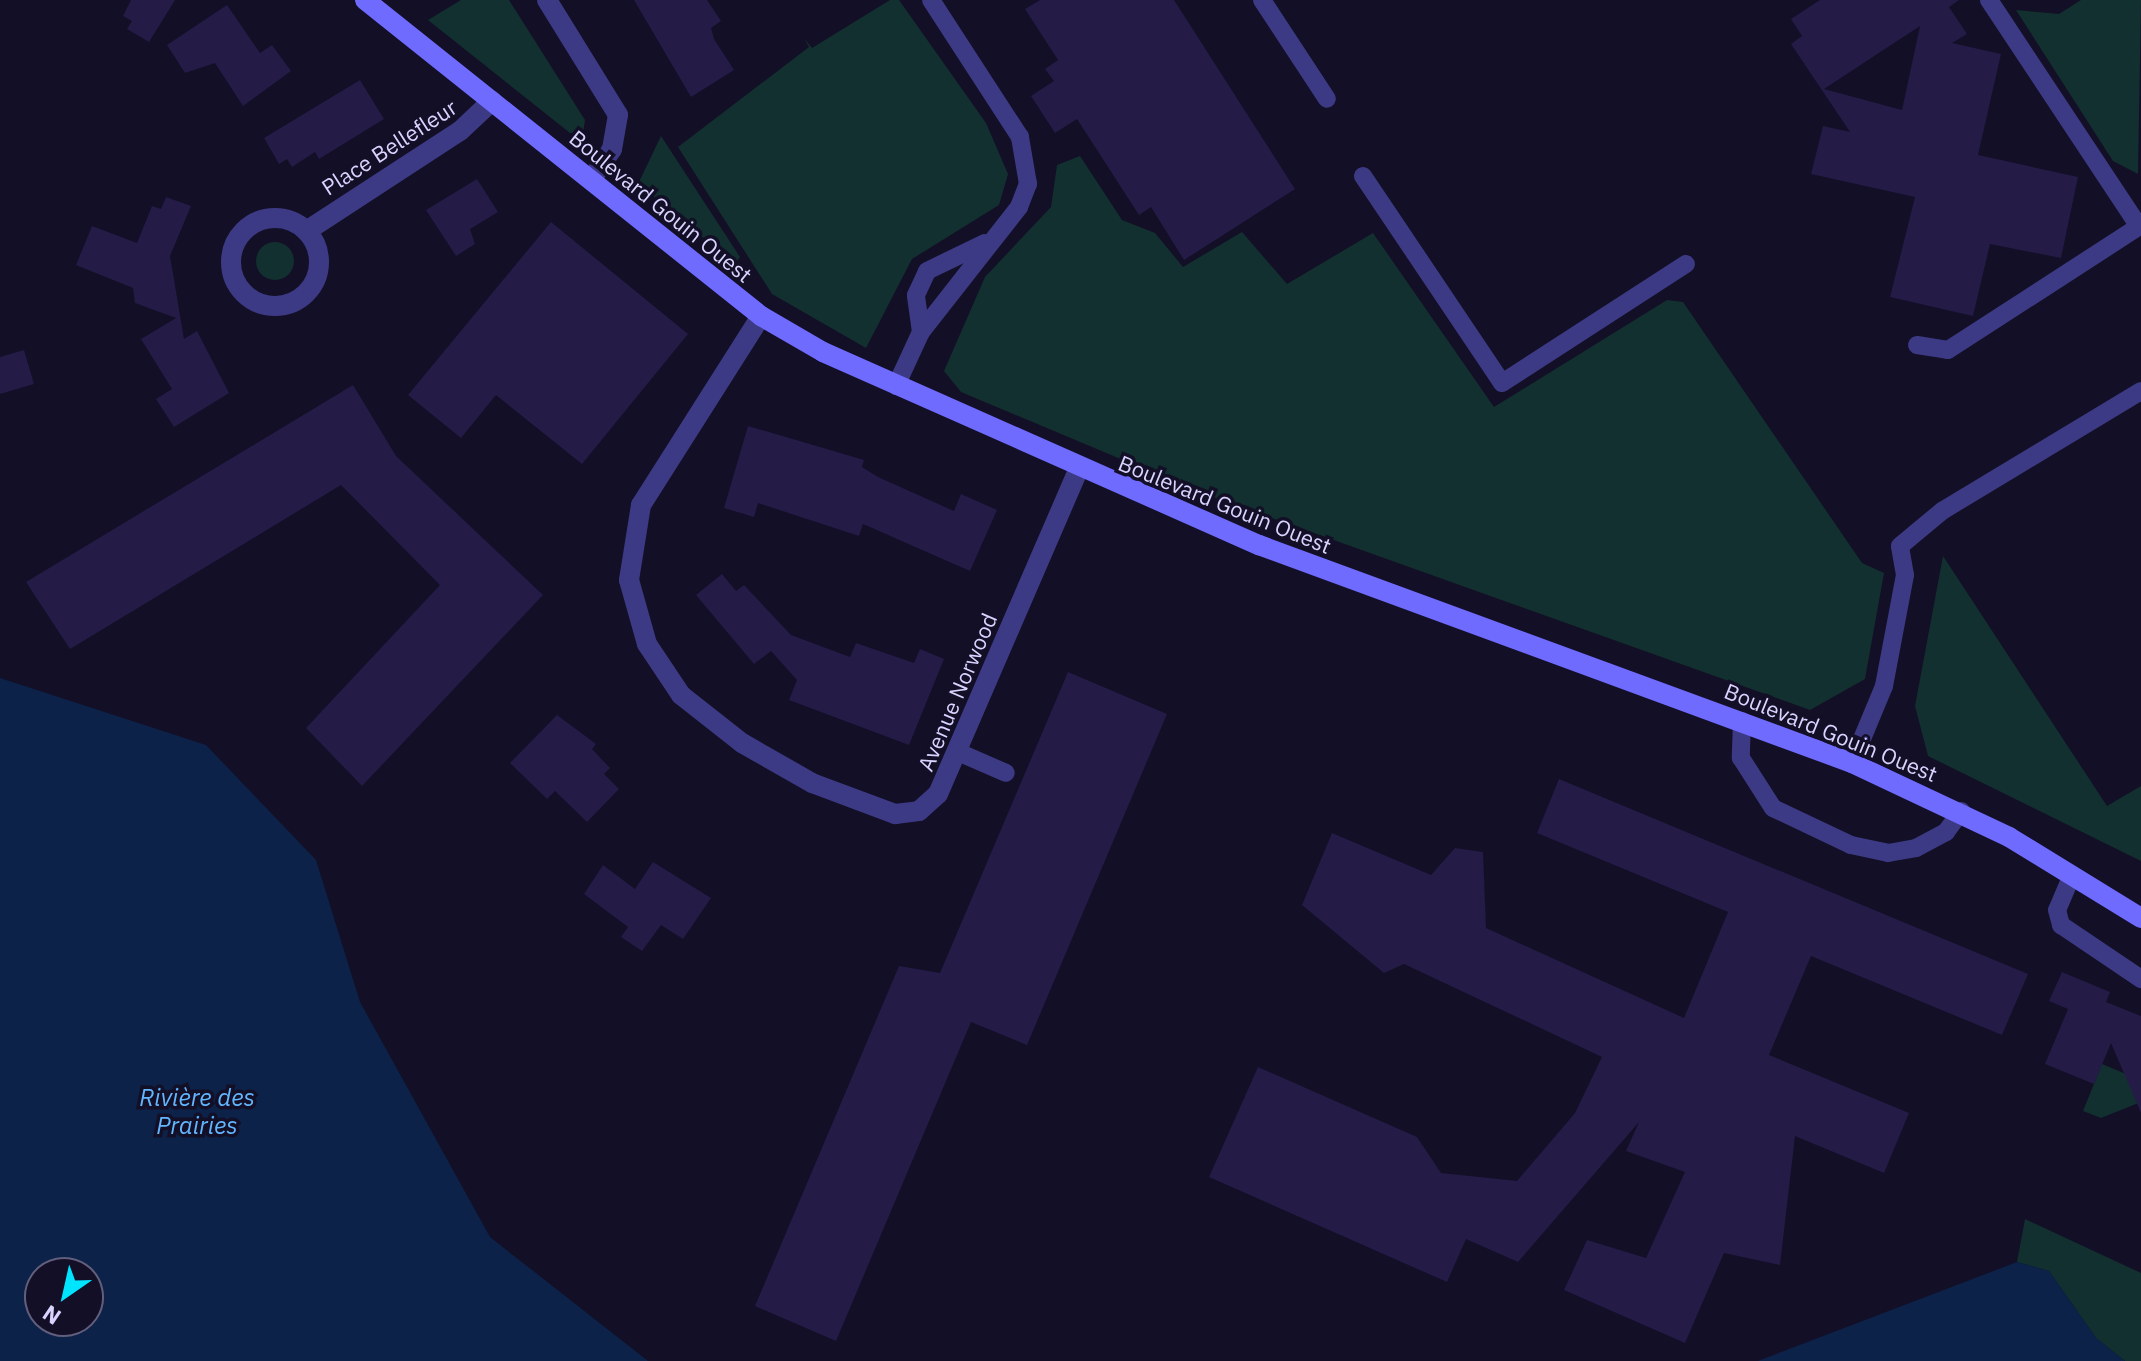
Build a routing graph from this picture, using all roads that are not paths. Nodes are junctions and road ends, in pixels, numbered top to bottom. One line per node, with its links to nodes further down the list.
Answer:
1 (365, 0): 7 (street, Boulevard Gouin Ouest)
2 (547, 0): 9 (street)
3 (931, 0): 12 (lane)
4 (1262, 0): 6 (lane)
5 (1989, 0): 10 (lane)
6 (1327, 99)
7 (492, 101): 9 (street, Boulevard Gouin Ouest); 11 (street, Place Bellefleur)
8 (1363, 176): 13 (lane)
9 (592, 179): 14 (street, Boulevard Gouin Ouest)
10 (2140, 226): 16 (lane)
11 (308, 230): 11 (street)
12 (987, 242): 15 (lane); 15 (lane)
13 (1686, 264)
14 (761, 316): 17 (street, Boulevard Gouin Ouest); 21 (street, Avenue Norwood)
15 (921, 332): 17 (lane)
16 (1917, 345)
17 (896, 386): 19 (street, Boulevard Gouin Ouest)
18 (2141, 391): 22 (lane)
19 (1078, 470): 20 (street, Boulevard Gouin Ouest); 21 (street, Avenue Norwood)
20 (1742, 721): 22 (street, Boulevard Gouin Ouest); 24 (lane)
21 (958, 752): 23 (lane)
22 (1852, 763): 24 (street, Boulevard Gouin Ouest)
23 (1006, 773)
24 (1961, 811): 25 (street, Boulevard Gouin Ouest)
25 (2072, 875): 26 (street, Boulevard Gouin Ouest); 27 (lane)
26 (2141, 918)
27 (2141, 979)

